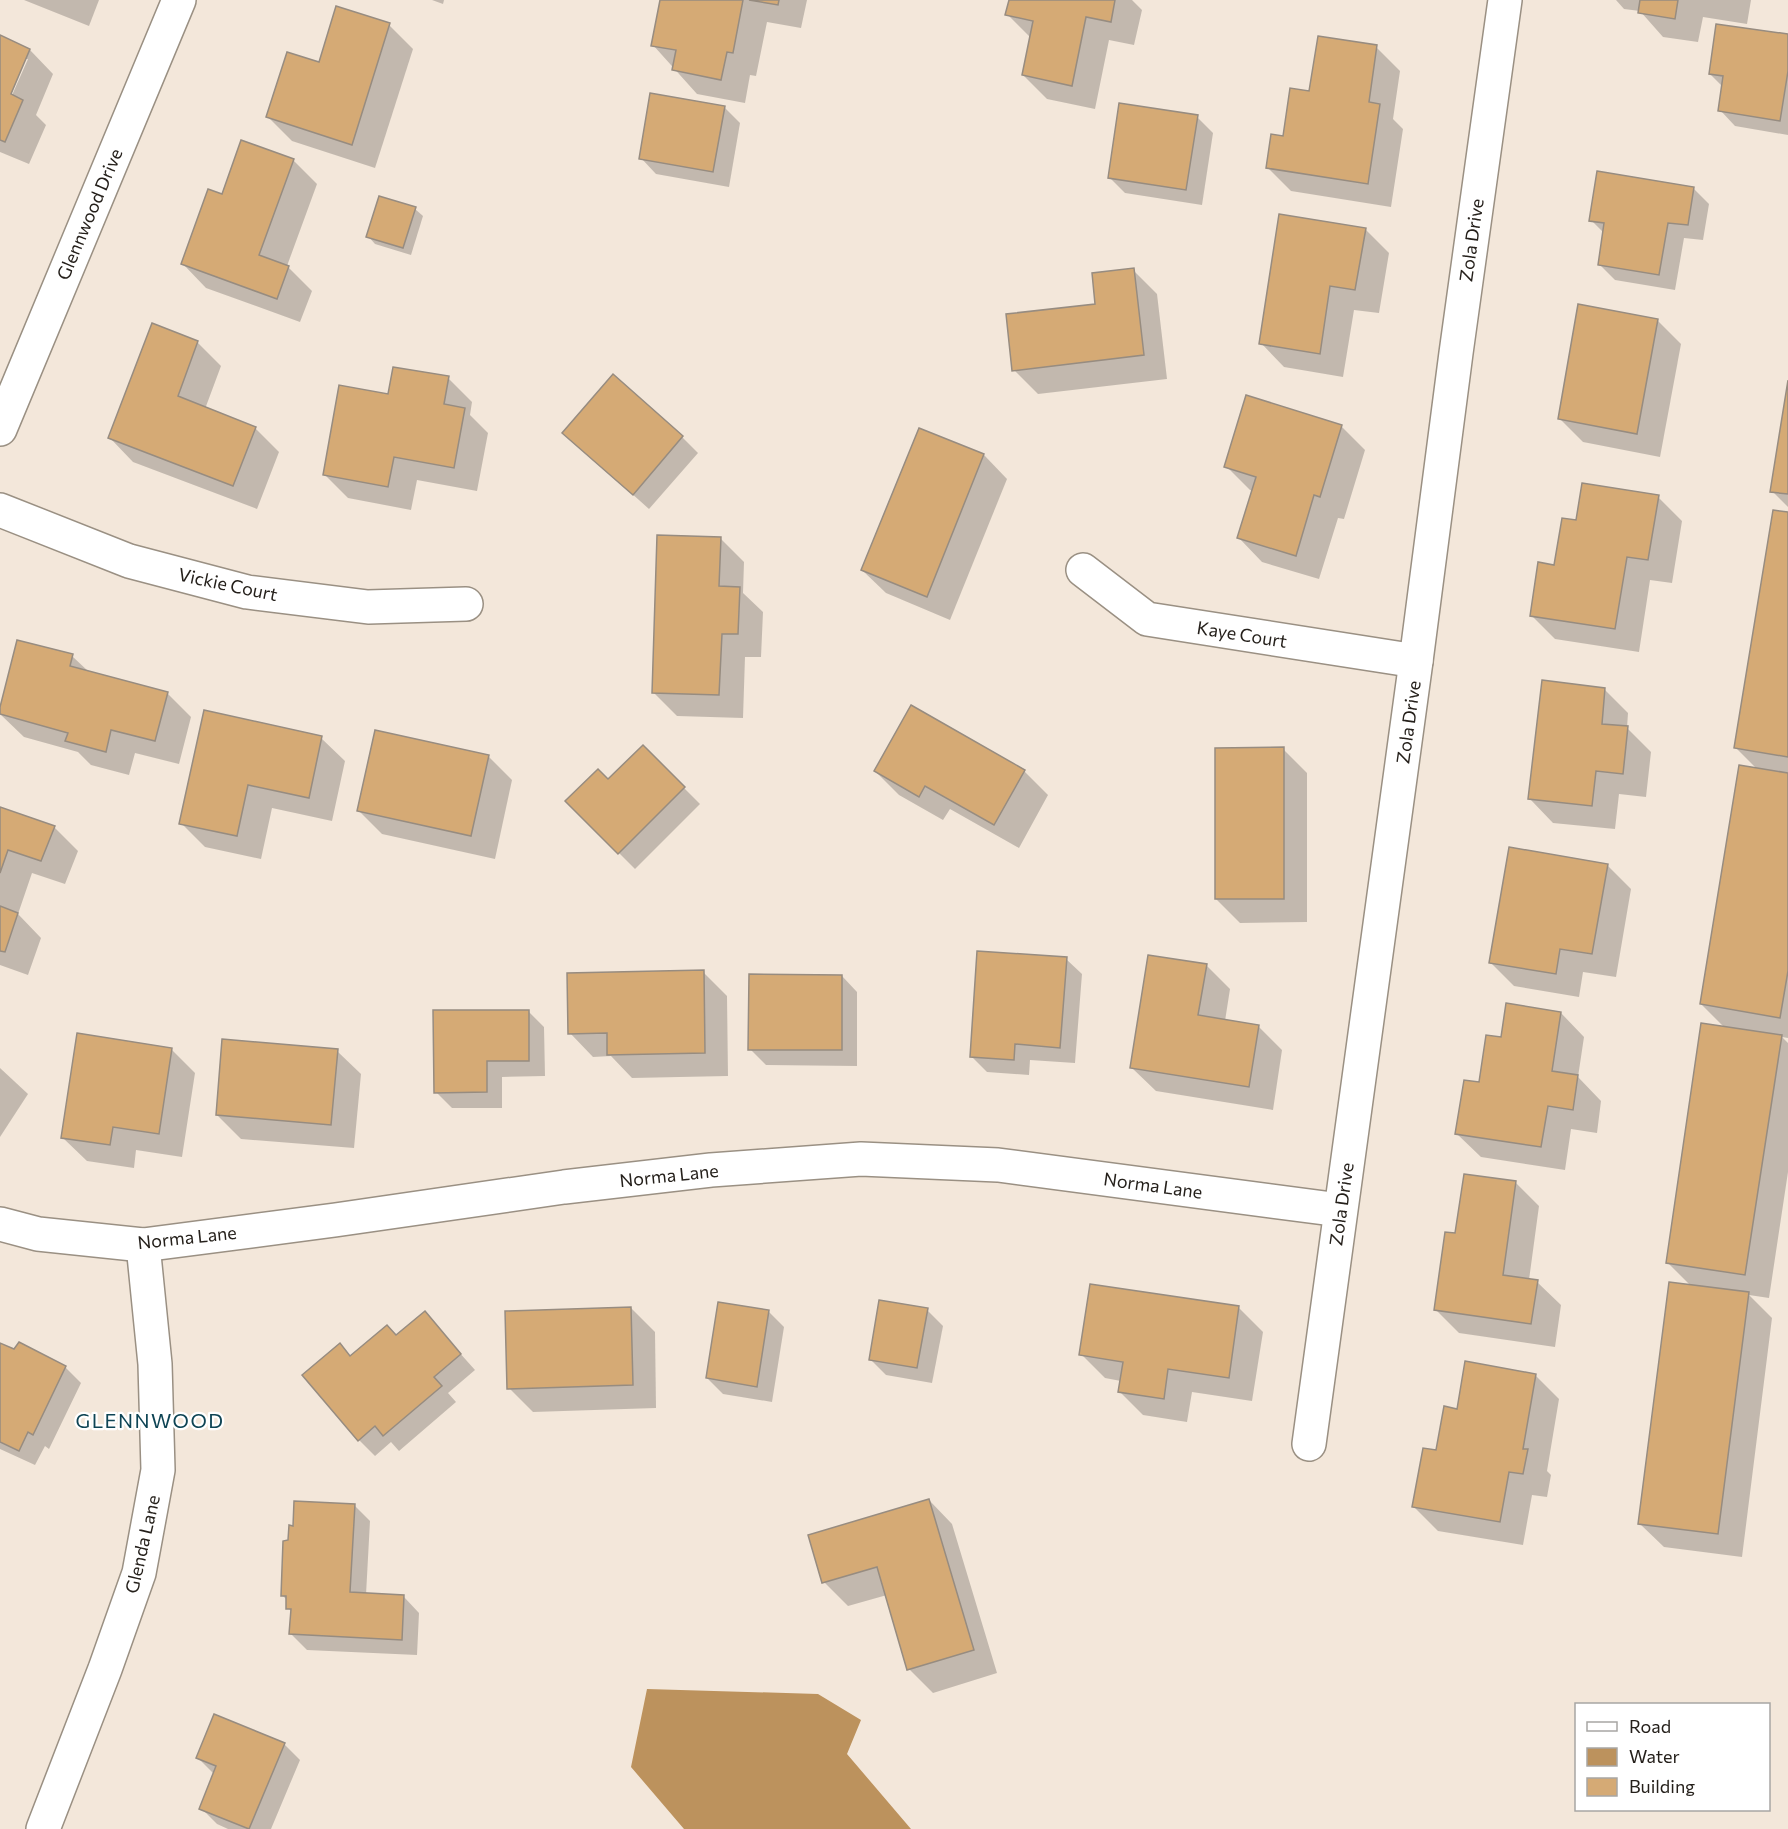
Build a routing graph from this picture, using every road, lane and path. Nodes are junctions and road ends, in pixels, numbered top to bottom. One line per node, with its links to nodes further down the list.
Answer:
1 (178, 0): 3 (street, Glennwood Drive)
2 (1505, 0): 7 (street, Zola Drive)
3 (0, 429)
4 (0, 510): 6 (street, Vickie Court)
5 (1083, 570): 7 (street, Kaye Court)
6 (466, 604)
7 (1416, 661): 8 (street, Zola Drive)
8 (1340, 1210): 10 (street, Norma Lane); 11 (street, Zola Drive)
9 (0, 1224): 10 (street, Norma Lane)
10 (143, 1245): 12 (street, Glenda Lane)
11 (1309, 1444)
12 (43, 1829)

